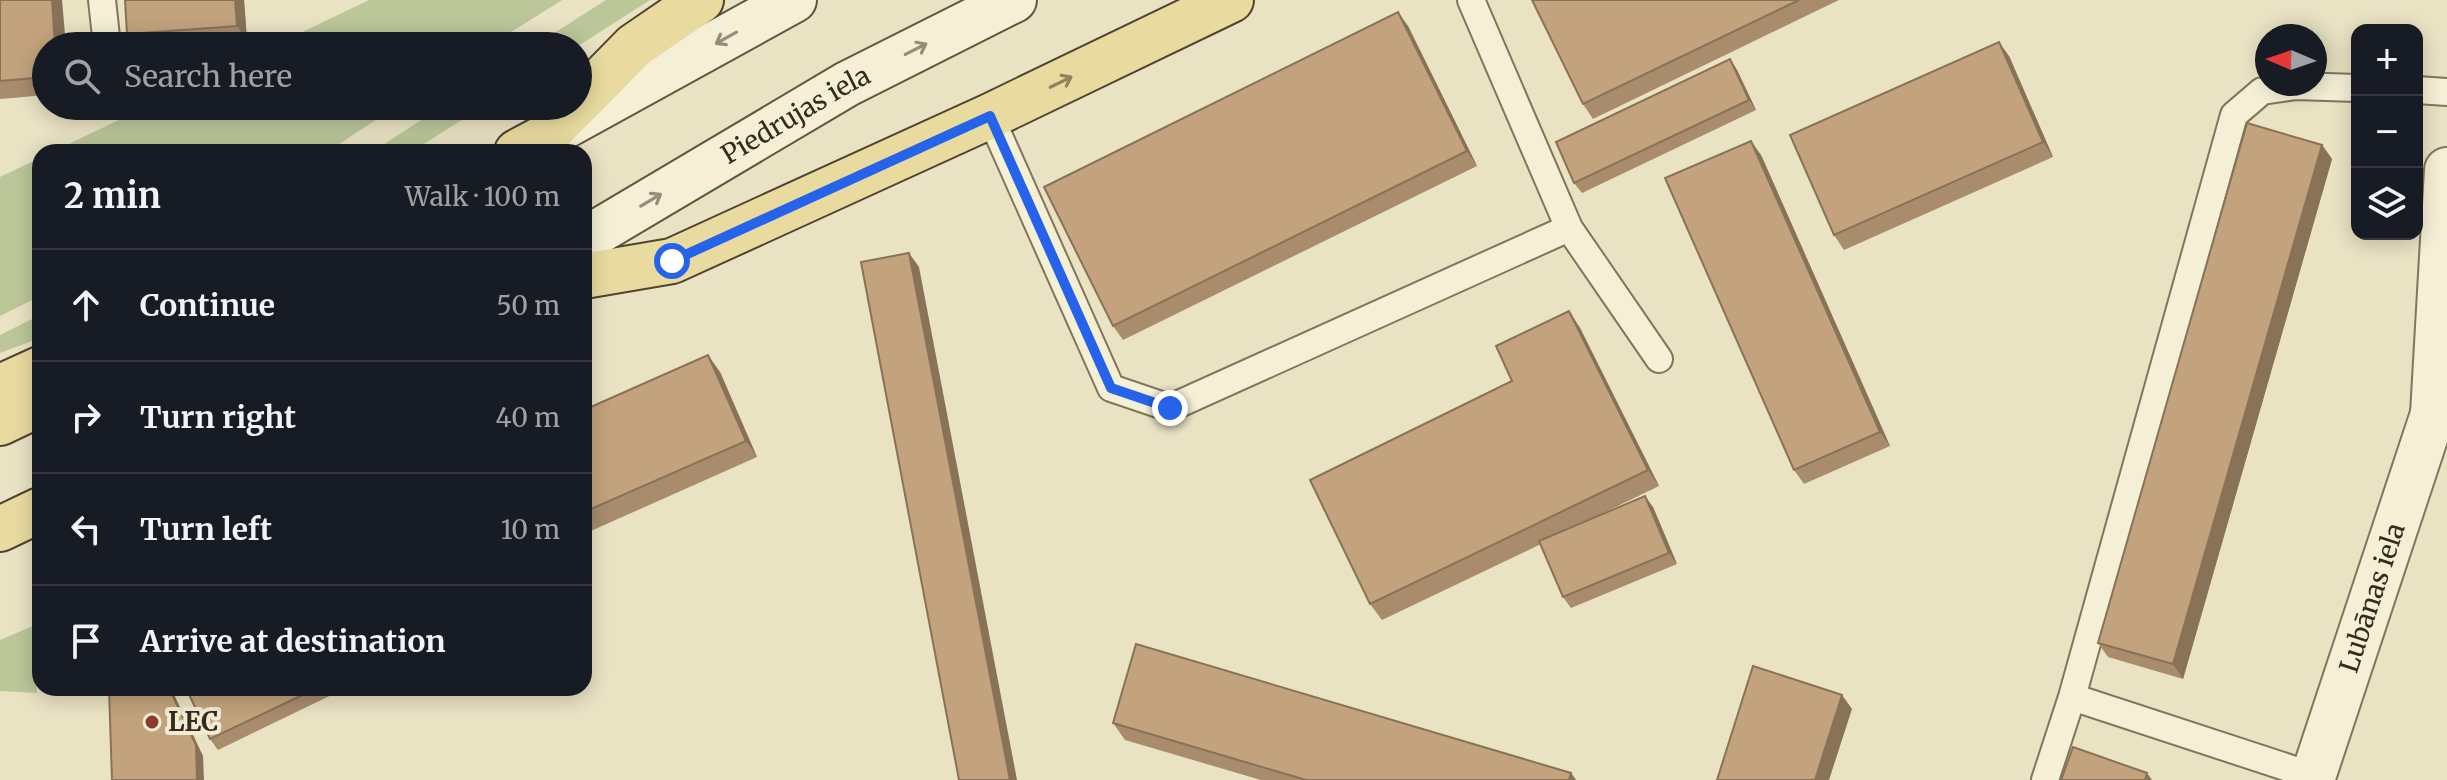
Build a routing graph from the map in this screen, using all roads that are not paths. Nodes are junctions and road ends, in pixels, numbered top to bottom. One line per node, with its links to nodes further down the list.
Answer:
1 (102, 0): 7 (lane)
2 (701, 0): 8 (main road)
3 (794, 0): 12 (main road, one-way to 12)
4 (1014, 0): 20 (main road, Piedrujas iela, one-way to 4)
5 (1231, 0): 13 (main road, one-way to 5)
6 (1471, 0): 19 (lane)
7 (105, 32)
8 (592, 88)
9 (2351, 88): 30 (lane)
10 (2423, 90): 11 (lane)
11 (2447, 92)
12 (592, 111)
13 (990, 116): 19 (lane); 21 (main road)
14 (558, 120): 16 (main road)
15 (576, 120): 17 (main road, one-way to 17)
16 (531, 144)
17 (532, 144)
18 (2447, 170): 25 (main road, Lubānas iela)
19 (1569, 228): 22 (lane)
20 (592, 235)
21 (592, 275)
22 (1659, 359)
23 (32, 373): 24 (main road)
24 (0, 387)
25 (2440, 403): 31 (main road, Lubānas iela)
26 (32, 408): 27 (main road)
27 (0, 423)
28 (32, 514): 29 (main road)
29 (0, 529)
30 (2072, 697): 31 (lane); 32 (lane)
31 (2313, 778)
32 (2045, 780)

